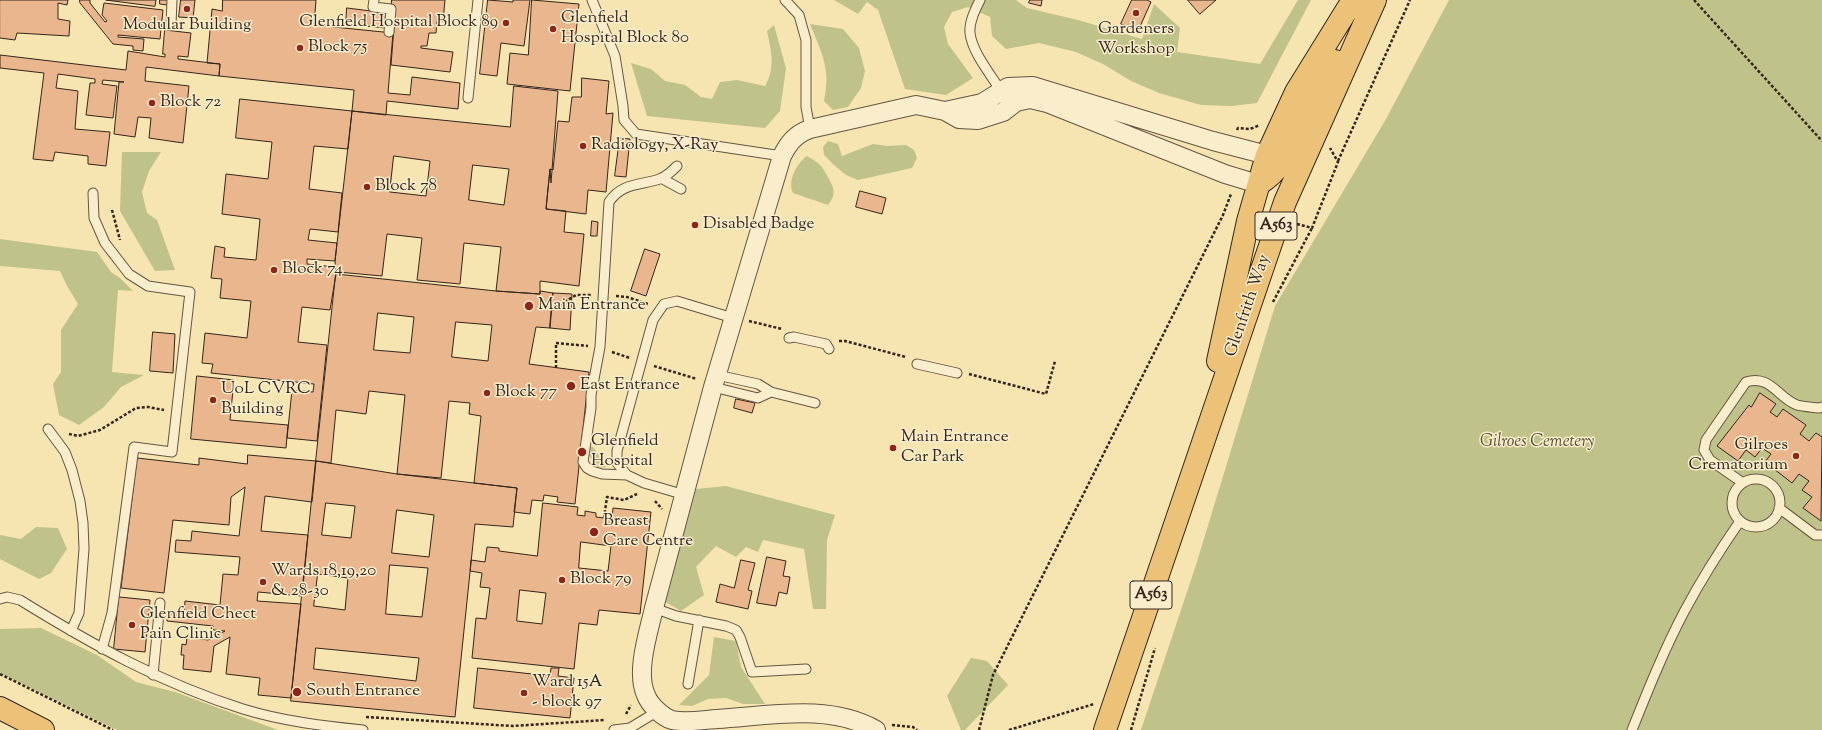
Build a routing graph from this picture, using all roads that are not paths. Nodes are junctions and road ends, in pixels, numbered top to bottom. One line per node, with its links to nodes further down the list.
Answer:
1 (172, 0): 9 (lane)
2 (374, 0): 10 (lane)
3 (478, 0): 12 (lane)
4 (592, 0): 15 (lane)
5 (785, 0): 14 (lane)
6 (980, 0): 11 (lane)
7 (1353, 0): 16 (highway, Glenfrith Way / A563)
8 (1374, 0): 16 (highway, A563); 22 (highway, Glenfrith Way / A563)
9 (171, 25)
10 (389, 32)
11 (1001, 91): 13 (street); 16 (street)
12 (468, 98)
13 (946, 111): 14 (street); 19 (street)
14 (810, 129): 15 (street)
15 (782, 156): 23 (street)
16 (1272, 162): 19 (highway, Glenfrith Way / A563); 22 (highway, A563)
17 (677, 166): 18 (lane)
18 (661, 178): 20 (lane); 34 (lane)
19 (1258, 184): 33 (highway, Glenfrith Way / A563)
20 (681, 189)
21 (93, 193): 45 (lane)
22 (1285, 202): 33 (highway, Glenfrith Way / A563)
23 (733, 318): 28 (street); 34 (lane)
24 (789, 338): 25 (lane)
25 (829, 348)
26 (917, 364): 27 (lane)
27 (957, 373)
28 (715, 382): 29 (lane); 29 (lane); 36 (street)
29 (771, 392): 30 (lane)
30 (815, 403)
31 (1822, 407): 35 (lane)
32 (48, 429): 44 (lane)
33 (1197, 460): 56 (highway, Glenfrith Way / A563)
34 (627, 475): 36 (lane)
35 (1743, 483): 37 (lane); 38 (lane)
36 (685, 494): 42 (street)
37 (1779, 508): 38 (lane); 39 (lane)
38 (1740, 521): 57 (lane)
39 (1822, 535)
40 (0, 598): 44 (lane)
41 (160, 603): 47 (lane)
42 (654, 608): 43 (lane); 50 (street)
43 (699, 620): 46 (lane); 48 (lane)
44 (71, 631): 45 (lane)
45 (102, 649): 47 (lane)
46 (806, 668)
47 (153, 675): 53 (lane)
48 (688, 684)
49 (0, 708): 52 (highway)
50 (658, 711): 51 (lane); 55 (street)
51 (630, 729): 54 (lane)
52 (43, 730)
53 (363, 730)
54 (614, 730)
55 (876, 730)
56 (1105, 730)
57 (1632, 730)

